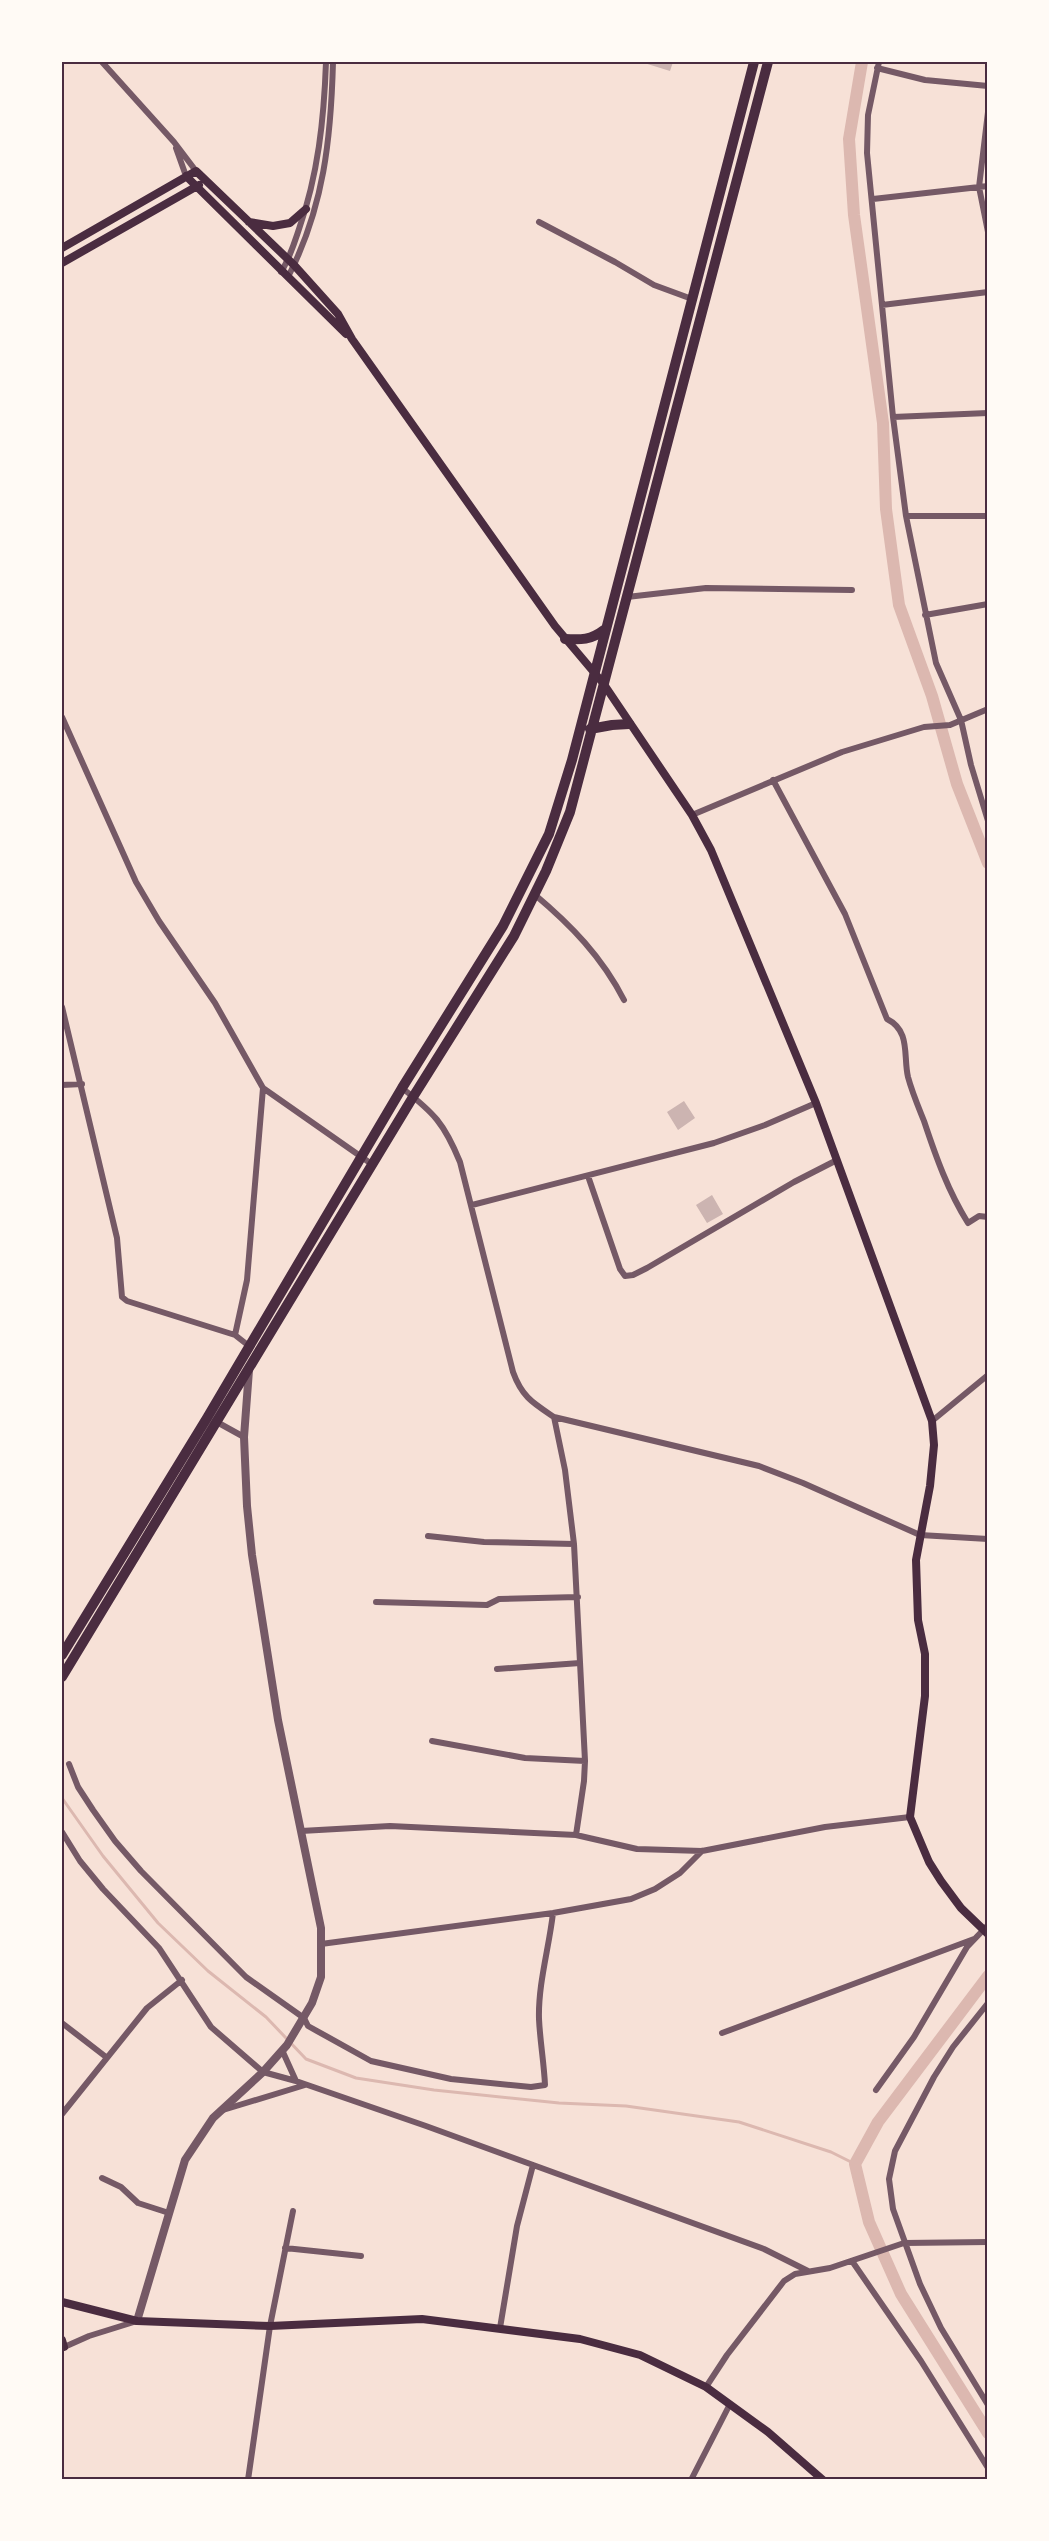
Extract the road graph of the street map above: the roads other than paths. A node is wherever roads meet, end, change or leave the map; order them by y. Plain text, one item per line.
1 (102, 62) edge
2 (326, 62) edge
3 (333, 62) edge
4 (754, 62) edge
5 (768, 62) edge
6 (878, 65) edge
7 (987, 86) edge
8 (987, 112) edge
9 (174, 142) junction
10 (196, 171) junction
11 (186, 176) junction
12 (206, 181) junction
13 (197, 186) junction
14 (987, 186) edge
15 (980, 187) junction
16 (873, 199) junction
17 (306, 209) junction
18 (249, 222) junction
19 (539, 222) dead end
20 (987, 232) edge
21 (62, 248) edge
22 (62, 263) edge
23 (291, 263) junction
24 (284, 274) junction
25 (987, 292) edge
26 (692, 299) junction
27 (882, 305) junction
28 (352, 339) junction
29 (987, 413) edge
30 (893, 417) junction
31 (906, 516) junction
32 (987, 516) edge
33 (852, 590) dead end
34 (627, 597) junction
35 (987, 604) edge
36 (925, 615) junction
37 (604, 630) junction
38 (565, 639) junction
39 (594, 670) junction
40 (603, 683) junction
41 (987, 709) edge
42 (62, 717) edge
43 (961, 720) junction
44 (629, 724) junction
45 (590, 729) junction
46 (773, 780) junction
47 (692, 815) junction
48 (987, 819) edge
49 (534, 894) junction
50 (624, 1000) dead end
51 (62, 1007) edge
52 (81, 1083) junction
53 (62, 1085) edge
54 (263, 1088) junction
55 (402, 1088) junction
56 (413, 1097) junction
57 (816, 1103) junction
58 (360, 1158) junction
59 (837, 1160) junction
60 (373, 1165) junction
61 (588, 1176) junction
62 (472, 1206) junction
63 (987, 1217) edge
64 (235, 1335) junction
65 (249, 1346) junction
66 (249, 1370) junction
67 (987, 1375) edge
68 (554, 1417) junction
69 (212, 1420) junction
70 (932, 1421) junction
71 (244, 1437) junction
72 (920, 1535) junction
73 (428, 1536) dead end
74 (987, 1539) edge
75 (574, 1545) junction
76 (578, 1597) junction
77 (376, 1602) dead end
78 (62, 1655) edge
79 (580, 1663) junction
80 (497, 1669) dead end
81 (62, 1677) edge
82 (432, 1741) dead end
83 (585, 1761) junction
84 (69, 1764) dead end
85 (910, 1817) junction
86 (301, 1831) junction
87 (62, 1832) edge
88 (576, 1835) junction
89 (702, 1851) junction
90 (553, 1913) junction
91 (986, 1929) edge
92 (974, 1940) junction
93 (321, 1944) junction
94 (182, 1980) junction
95 (987, 2003) edge
96 (302, 2021) junction
97 (62, 2023) edge
98 (722, 2033) dead end
99 (284, 2048) junction
100 (106, 2057) junction
101 (262, 2072) junction
102 (296, 2081) junction
103 (306, 2084) junction
104 (876, 2090) dead end
105 (220, 2111) junction
106 (62, 2114) edge
107 (533, 2165) junction
108 (102, 2178) dead end
109 (293, 2211) dead end
110 (169, 2213) junction
111 (904, 2242) junction
112 (987, 2242) edge
113 (285, 2248) junction
114 (361, 2256) dead end
115 (852, 2261) junction
116 (808, 2271) junction
117 (62, 2302) edge
118 (137, 2321) junction
119 (270, 2326) junction
120 (500, 2328) junction
121 (62, 2345) edge
122 (706, 2387) junction
123 (730, 2404) junction
124 (987, 2405) edge
125 (987, 2468) edge
126 (248, 2480) edge
127 (691, 2480) edge
128 (823, 2480) edge

1 - 9 street
2 - 17 street
3 - 23 street
4 - 26 highway
5 - 34 highway
6 - 7 street
6 - 16 street
8 - 15 street
9 - 10 street
9 - 11 street
10 - 11 main road
10 - 12 main road
11 - 13 main road
11 - 21 main road
12 - 13 main road
12 - 18 main road
13 - 22 main road
13 - 24 main road
14 - 15 street
15 - 16 street
15 - 20 street
16 - 27 street
17 - 18 main road
17 - 23 street
18 - 23 main road
19 - 26 street
23 - 24 street
23 - 28 main road
24 - 28 main road
25 - 27 street
26 - 37 highway
27 - 30 street
28 - 38 main road
29 - 30 street
30 - 31 street
31 - 32 street
31 - 36 street
33 - 34 street
34 - 40 highway
35 - 36 street
36 - 43 street
37 - 38 highway
37 - 39 highway
38 - 39 main road
39 - 40 main road
39 - 55 highway
40 - 44 main road
40 - 45 highway
41 - 43 street
42 - 54 street
43 - 46 street
43 - 48 street
44 - 45 highway
44 - 47 main road
45 - 49 highway
46 - 47 street
46 - 63 street
47 - 57 main road
49 - 50 street
49 - 56 highway
51 - 52 street
52 - 53 street
52 - 64 street
54 - 58 street
54 - 64 street
55 - 56 street
55 - 58 highway
56 - 60 highway
56 - 62 street
57 - 59 main road
57 - 61 street
58 - 60 street
58 - 65 highway
59 - 61 street
59 - 70 main road
60 - 66 highway
61 - 62 street
62 - 68 street
64 - 65 street
65 - 69 highway
66 - 69 highway
66 - 71 street
67 - 70 street
68 - 72 street
68 - 75 street
69 - 71 street
69 - 78 highway
69 - 81 highway
70 - 72 main road
71 - 86 street
72 - 74 street
72 - 85 main road
73 - 75 street
75 - 76 street
76 - 77 street
76 - 79 street
79 - 80 street
79 - 83 street
82 - 83 street
83 - 88 street
84 - 96 street
85 - 89 street
85 - 91 main road
86 - 88 street
86 - 93 street
87 - 94 street
88 - 89 street
89 - 90 street
90 - 93 street
90 - 96 street
91 - 92 street
92 - 98 street
92 - 104 street
93 - 96 street
94 - 100 street
94 - 101 street
95 - 111 street
96 - 99 street
97 - 100 street
99 - 101 street
99 - 102 street
100 - 106 street
101 - 102 street
101 - 105 street
102 - 103 street
103 - 105 street
103 - 107 street
105 - 110 street
107 - 116 street
107 - 120 street
108 - 110 street
109 - 113 street
110 - 118 street
111 - 112 street
111 - 115 street
111 - 124 street
113 - 114 street
113 - 119 street
115 - 116 street
115 - 125 street
116 - 122 street
117 - 118 main road
118 - 119 main road
118 - 121 street
119 - 120 main road
119 - 126 street
120 - 122 main road
122 - 123 main road
123 - 127 street
123 - 128 main road

